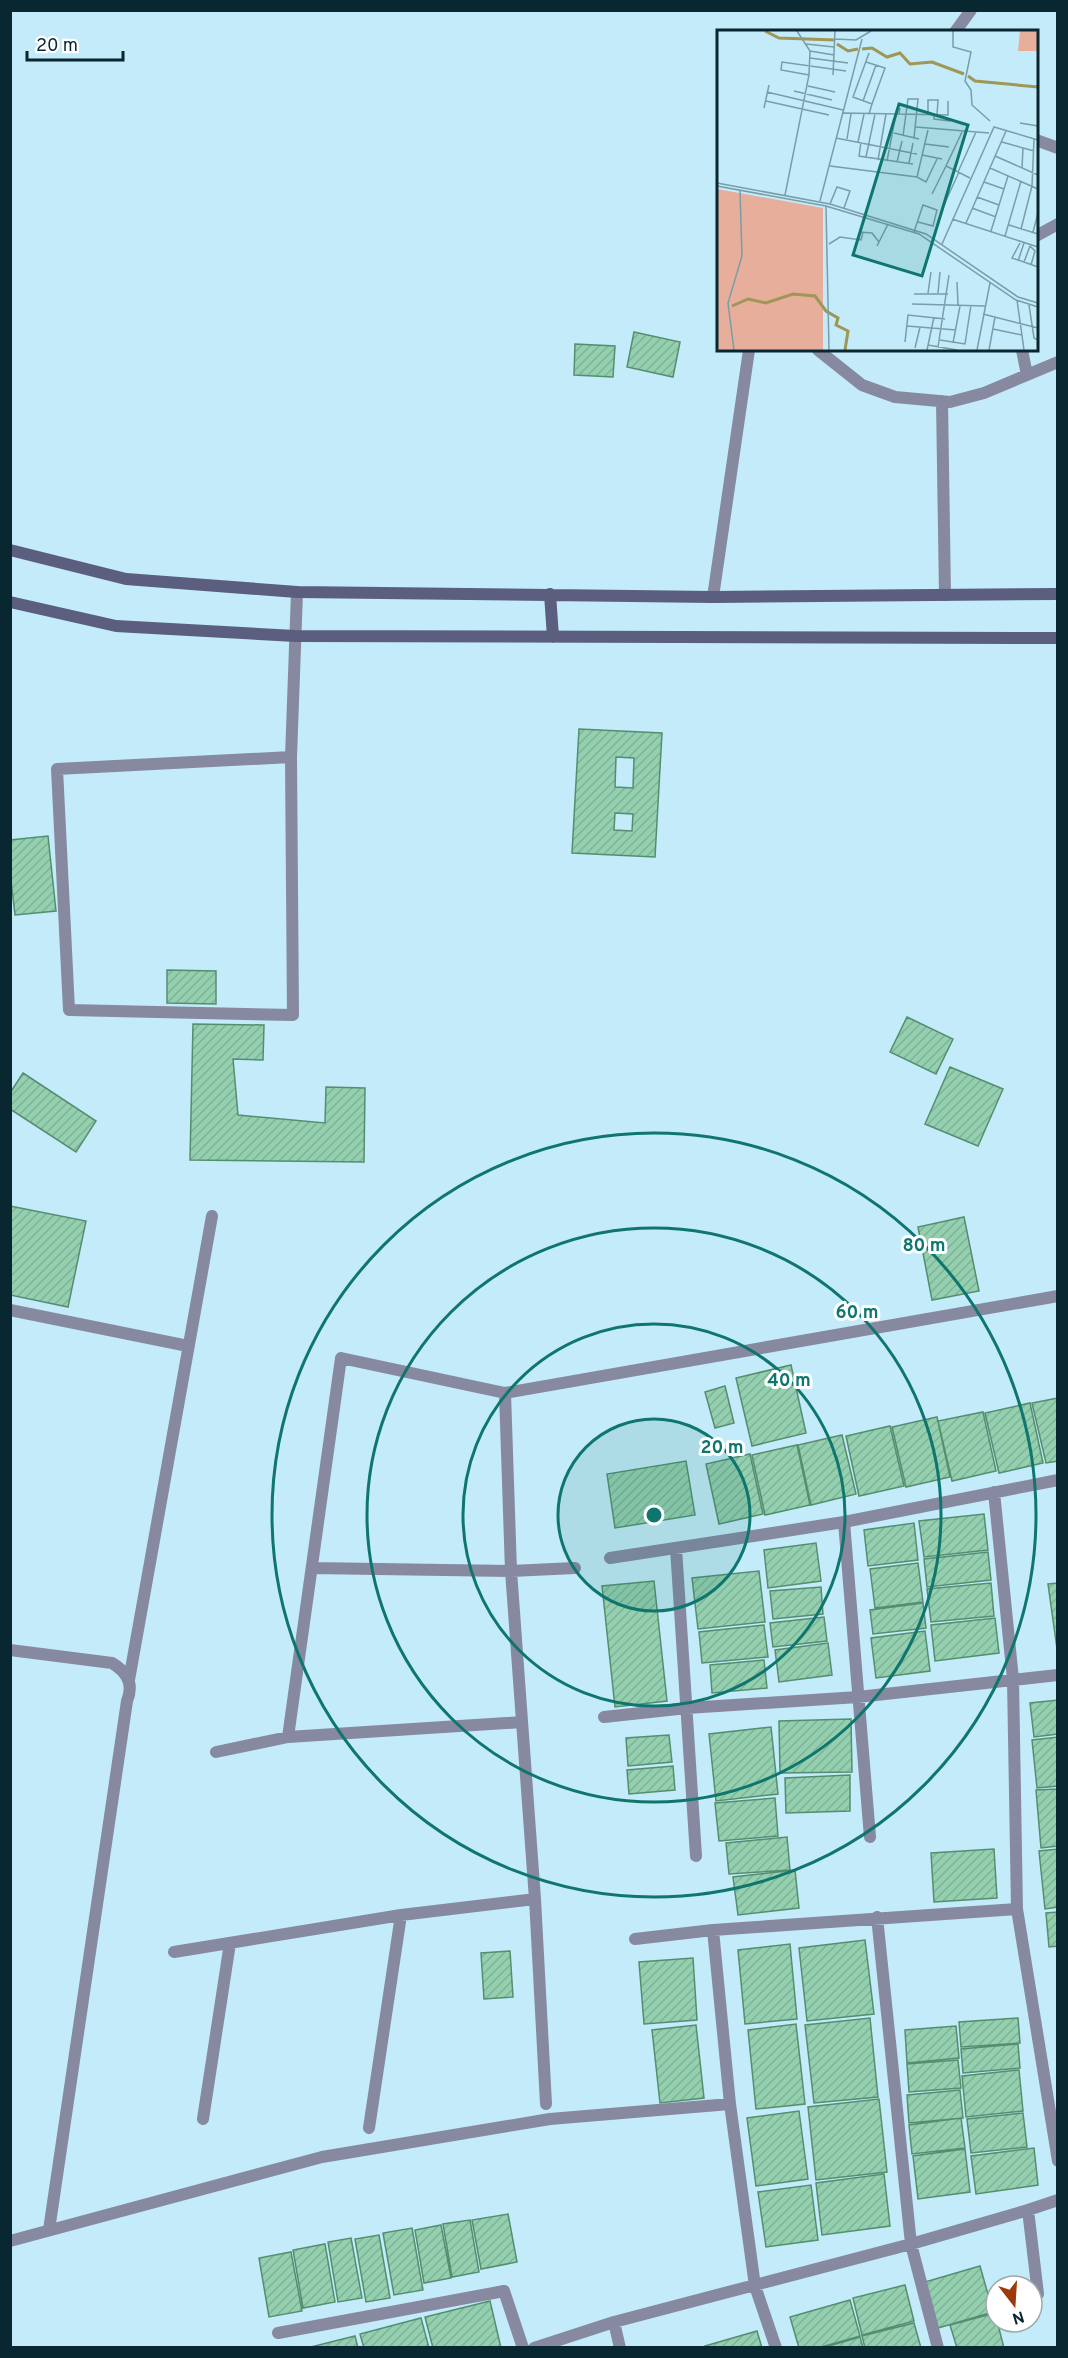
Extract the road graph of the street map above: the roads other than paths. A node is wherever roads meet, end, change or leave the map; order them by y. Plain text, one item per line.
1 (971, 10) edge
2 (956, 30) edge
3 (1038, 141) edge
4 (1058, 148) edge
5 (1058, 224) edge
6 (1038, 235) edge
7 (749, 351) edge
8 (819, 351) edge
9 (1022, 351) edge
10 (1058, 362) edge
11 (1027, 375) junction
12 (942, 401) junction
13 (10, 550) edge
14 (297, 592) junction
15 (550, 594) junction
16 (1058, 594) edge
17 (945, 595) junction
18 (713, 597) junction
19 (10, 602) edge
20 (295, 636) junction
21 (553, 637) junction
22 (1058, 638) edge
23 (291, 757) junction
24 (212, 1216) dead end
25 (1058, 1296) edge
26 (10, 1310) edge
27 (189, 1346) junction
28 (505, 1393) junction
29 (1058, 1480) edge
30 (994, 1492) junction
31 (844, 1522) junction
32 (676, 1548) junction
33 (610, 1558) dead end
34 (312, 1568) junction
35 (575, 1568) dead end
36 (511, 1571) junction
37 (10, 1650) edge
38 (1058, 1675) edge
39 (1013, 1678) junction
40 (129, 1680) junction
41 (858, 1697) junction
42 (687, 1708) junction
43 (604, 1717) dead end
44 (522, 1722) junction
45 (288, 1737) junction
46 (216, 1752) dead end
47 (870, 1837) dead end
48 (696, 1856) dead end
49 (535, 1899) junction
50 (1017, 1909) junction
51 (401, 1915) junction
52 (877, 1917) junction
53 (713, 1930) junction
54 (635, 1939) dead end
55 (230, 1943) junction
56 (174, 1952) dead end
57 (546, 2104) dead end
58 (730, 2104) junction
59 (203, 2119) dead end
60 (369, 2128) dead end
61 (1058, 2161) edge
62 (1058, 2200) edge
63 (1028, 2210) junction
64 (50, 2230) junction
65 (10, 2241) edge
66 (911, 2244) junction
67 (1036, 2274) edge
68 (755, 2286) junction
69 (614, 2322) junction
70 (278, 2333) dead end
71 (523, 2348) edge
72 (534, 2348) edge
73 (620, 2348) edge
74 (776, 2348) edge
75 (938, 2348) edge

1 - 2 street
3 - 4 street
5 - 6 street
7 - 18 street
8 - 12 street
9 - 11 street
10 - 11 street
11 - 12 street
12 - 17 street
13 - 14 street
14 - 15 street
14 - 20 street
15 - 18 street
15 - 21 street
16 - 17 street
17 - 18 street
19 - 20 street
20 - 21 street
20 - 23 street
21 - 22 street
23 - 23 street
24 - 27 street
25 - 28 street
26 - 27 street
27 - 40 street
28 - 34 street
28 - 36 street
29 - 30 street
30 - 31 street
30 - 39 street
31 - 32 street
31 - 41 street
32 - 33 street
32 - 42 street
34 - 36 street
34 - 45 street
35 - 36 street
36 - 44 street
37 - 40 street
38 - 39 street
39 - 41 street
39 - 50 street
40 - 64 street
41 - 42 street
41 - 47 street
42 - 43 street
42 - 48 street
44 - 45 street
44 - 49 street
45 - 46 street
49 - 51 street
49 - 57 street
50 - 52 street
50 - 61 street
51 - 55 street
51 - 60 street
52 - 53 street
52 - 66 street
53 - 54 street
53 - 58 street
55 - 56 street
55 - 59 street
58 - 64 street
58 - 68 street
62 - 63 street
63 - 66 street
63 - 67 street
64 - 65 street
66 - 68 street
66 - 75 street
68 - 69 street
68 - 74 street
69 - 72 street
69 - 73 street
70 - 71 street

